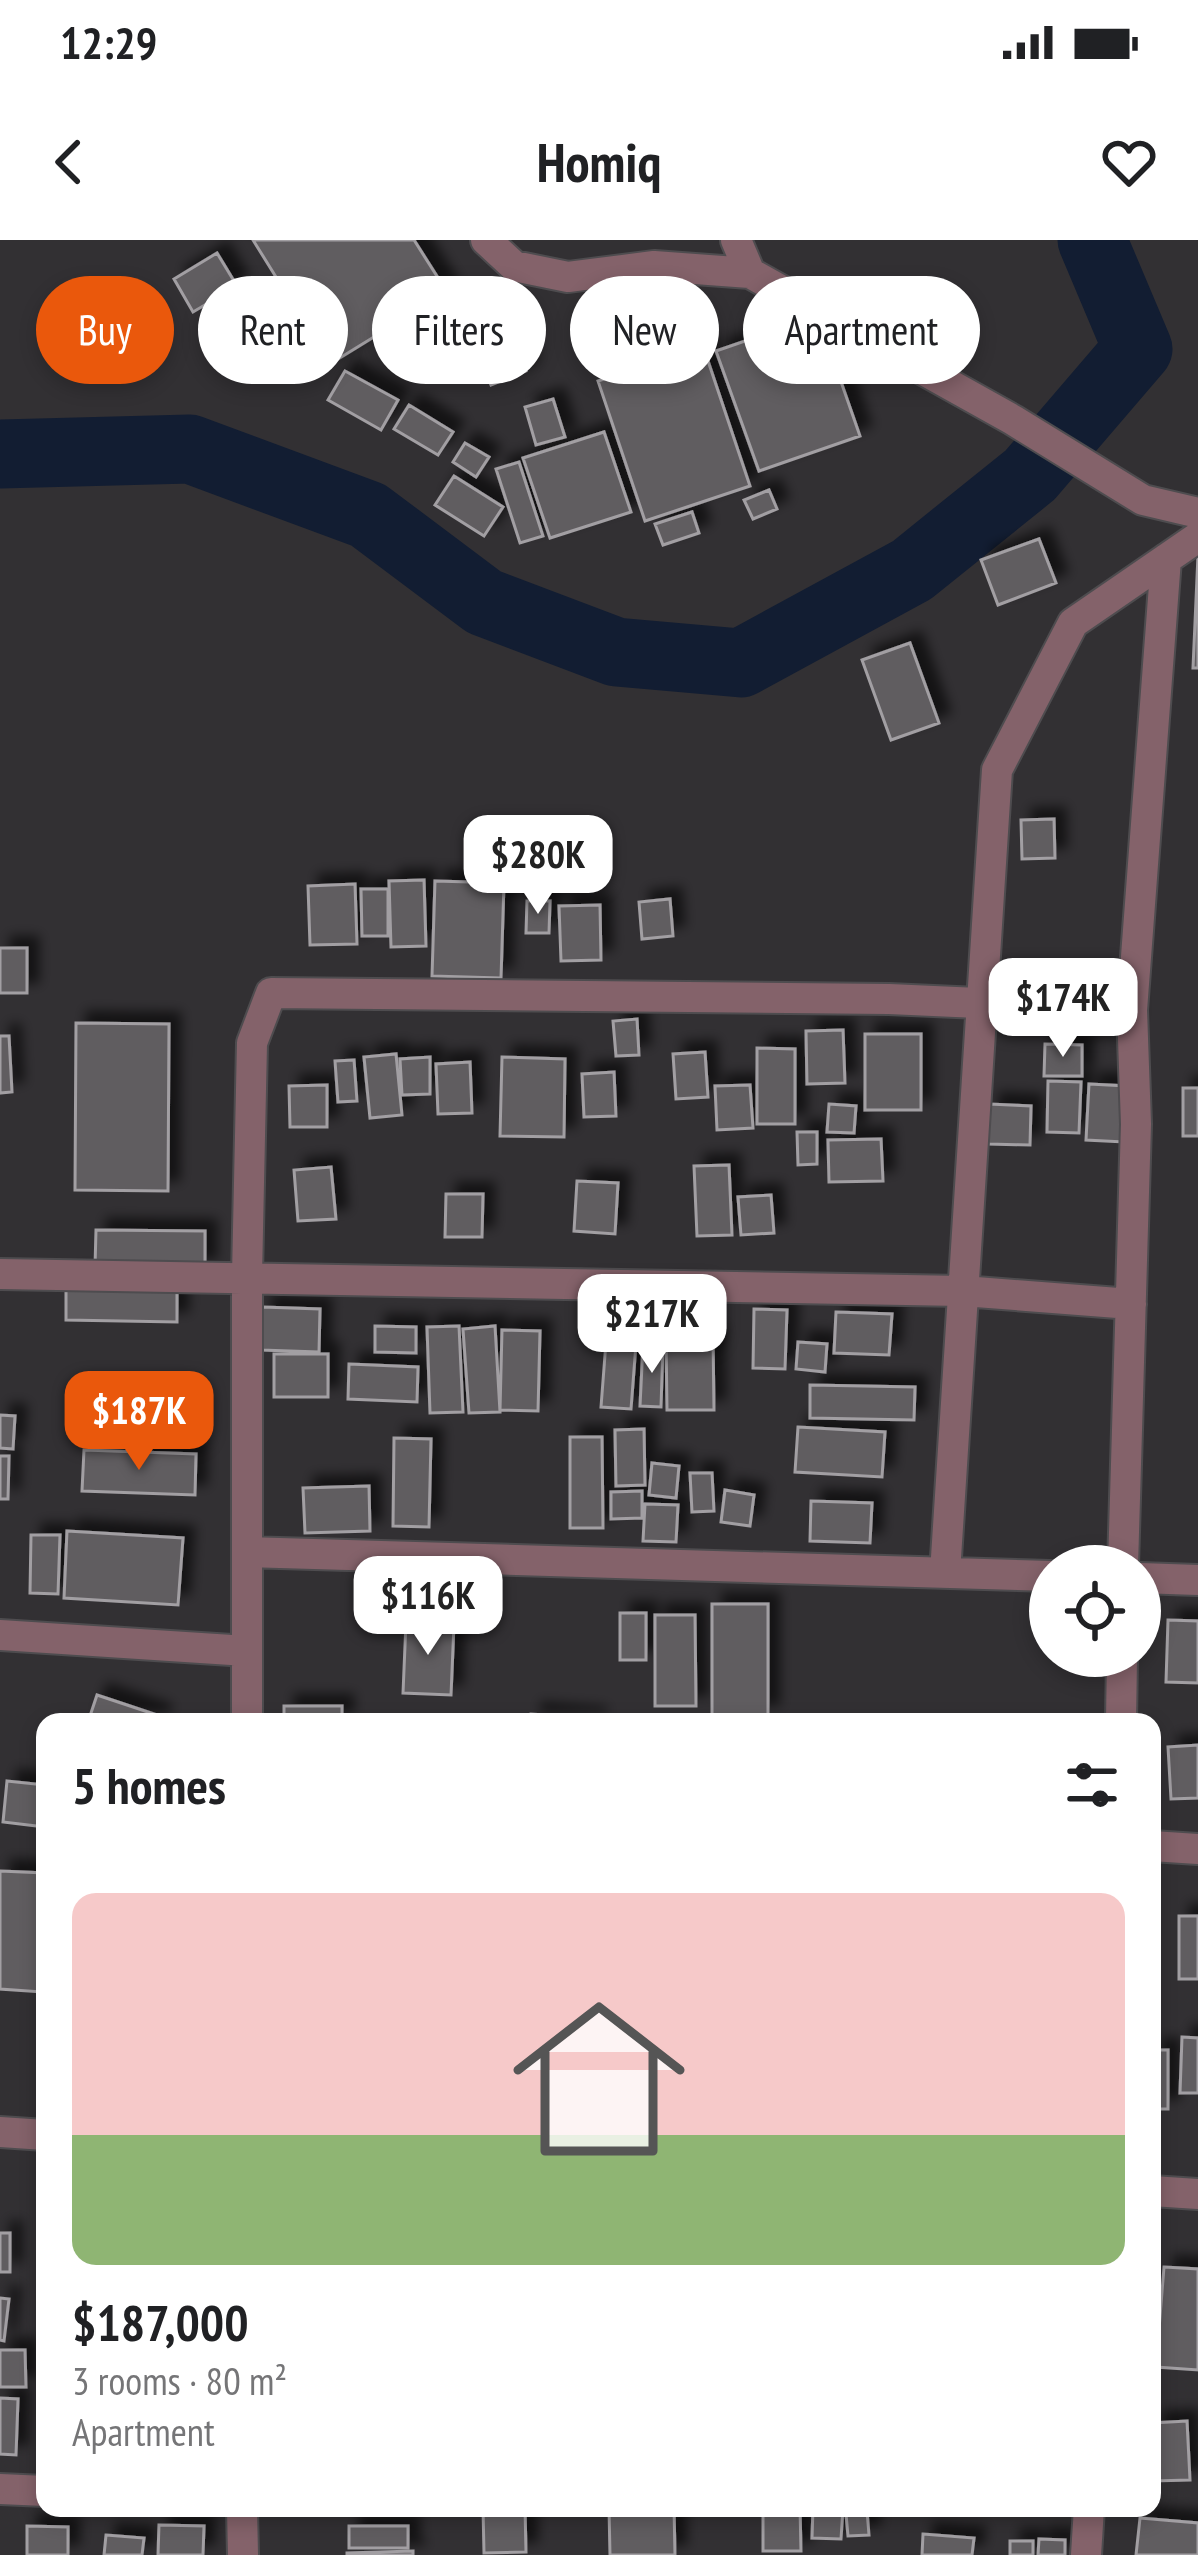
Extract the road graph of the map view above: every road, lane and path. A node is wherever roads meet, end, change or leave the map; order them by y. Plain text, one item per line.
1 (486, 240) edge
2 (736, 240) edge
3 (750, 273) junction
4 (1198, 513) edge
5 (1198, 537) edge
6 (1166, 559) junction
7 (982, 1004) junction
8 (1132, 1010) junction
9 (0, 1274) edge
10 (247, 1276) junction
11 (963, 1291) junction
12 (1131, 1304) junction
13 (1124, 1545) edge
14 (248, 1552) junction
15 (945, 1573) junction
16 (1029, 1575) edge
17 (1161, 1579) edge
18 (1198, 1580) edge
19 (0, 1635) edge
20 (248, 1652) junction
21 (1122, 1677) edge
22 (247, 1713) edge
23 (1121, 1713) edge
24 (1161, 1847) edge
25 (1198, 1849) edge
26 (0, 2132) edge
27 (36, 2134) edge
28 (1161, 2192) edge
29 (1198, 2194) edge
30 (0, 2489) edge
31 (36, 2491) edge
32 (242, 2517) edge
33 (1088, 2517) edge
34 (243, 2555) edge
35 (1086, 2555) edge

1 - 3 street
2 - 3 street
3 - 4 street
5 - 6 street
6 - 7 street
6 - 8 street
7 - 8 street
7 - 10 street
7 - 11 street
8 - 12 street
9 - 10 street
10 - 11 street
10 - 14 street
11 - 12 street
11 - 15 street
12 - 13 street
14 - 15 street
14 - 20 street
15 - 16 street
17 - 18 street
19 - 20 street
20 - 22 street
21 - 23 street
24 - 25 street
26 - 27 street
28 - 29 street
30 - 31 street
32 - 34 street
33 - 35 street

